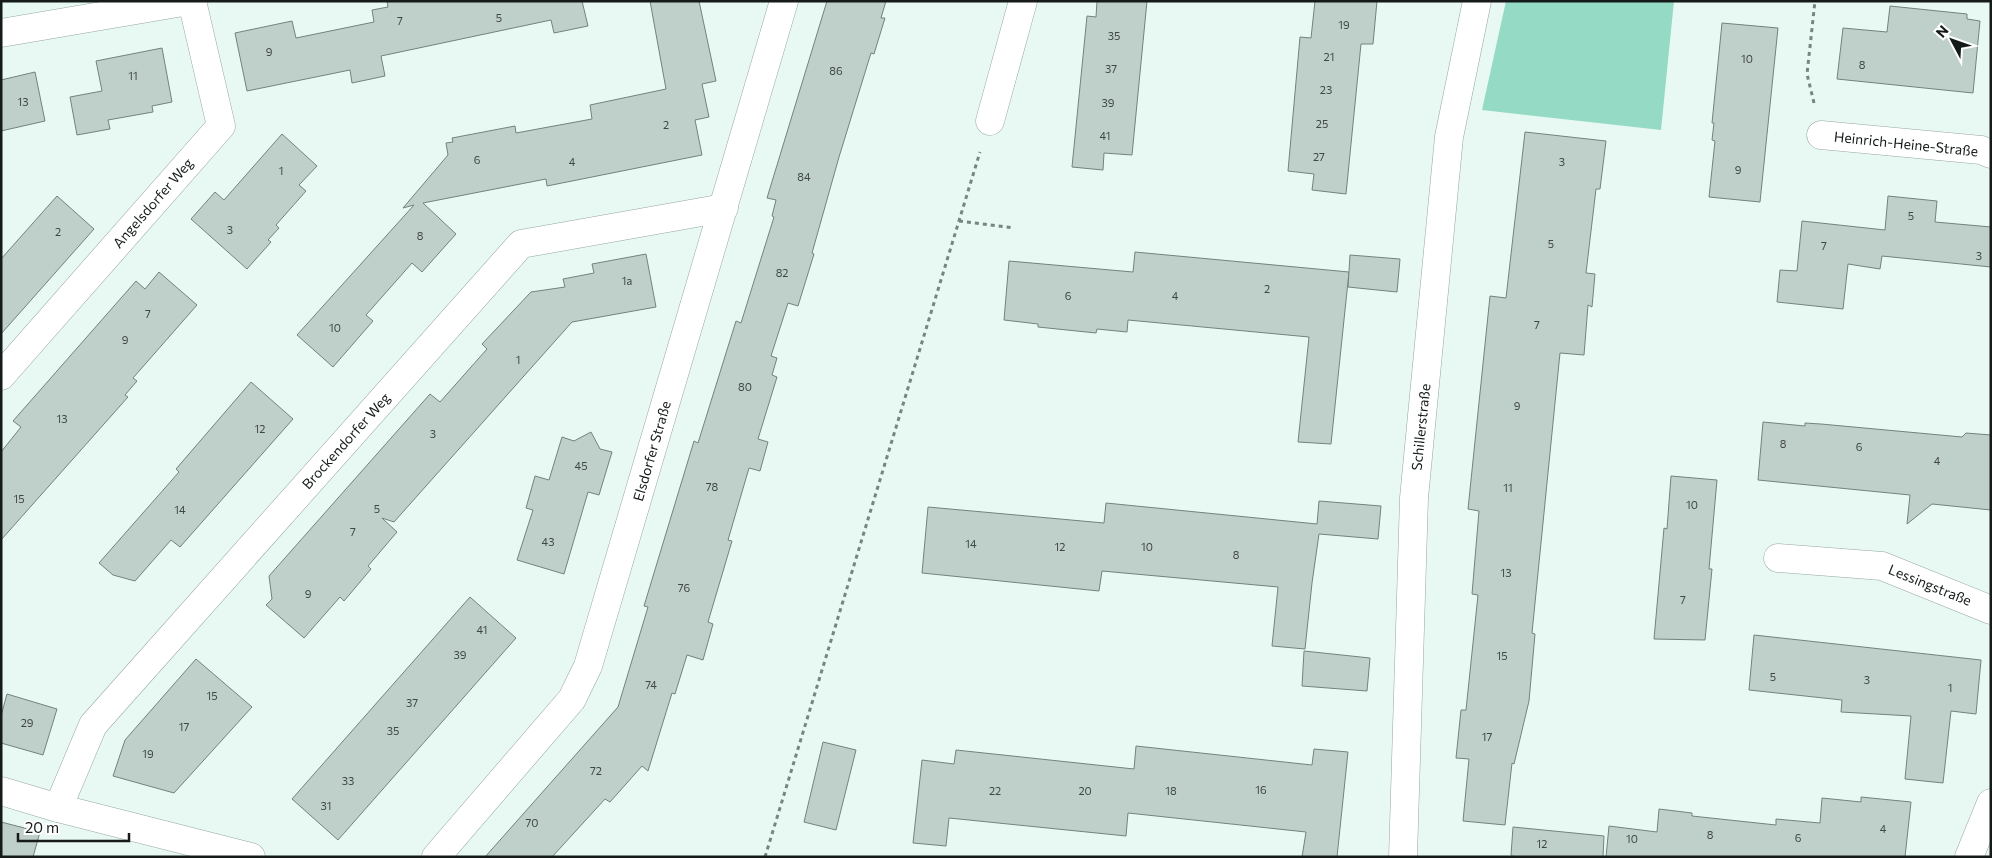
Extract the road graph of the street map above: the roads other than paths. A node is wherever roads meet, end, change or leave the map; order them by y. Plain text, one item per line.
1 (190, 1) edge
2 (784, 1) edge
3 (1023, 1) edge
4 (1477, 1) edge
5 (1, 33) edge
6 (990, 120) road end
7 (1821, 135) road end
8 (1991, 154) edge
9 (724, 208) junction
10 (1, 376) edge
11 (1778, 558) dead end
12 (1991, 610) edge
13 (1, 791) edge
14 (1991, 802) edge
15 (58, 808) junction
16 (251, 857) edge
17 (436, 857) edge
18 (1403, 857) edge
19 (1970, 857) edge

1 - 5 street
1 - 10 street, Angelsdorfer Weg
2 - 9 street, Elsdorfer Straße
3 - 6 street
4 - 18 street, Schillerstraße
7 - 8 street, Heinrich-Heine-Straße
9 - 15 street, Brockendorfer Weg
9 - 17 street, Elsdorfer Straße
11 - 12 street, Lessingstraße
13 - 15 street
14 - 19 street
15 - 16 street

